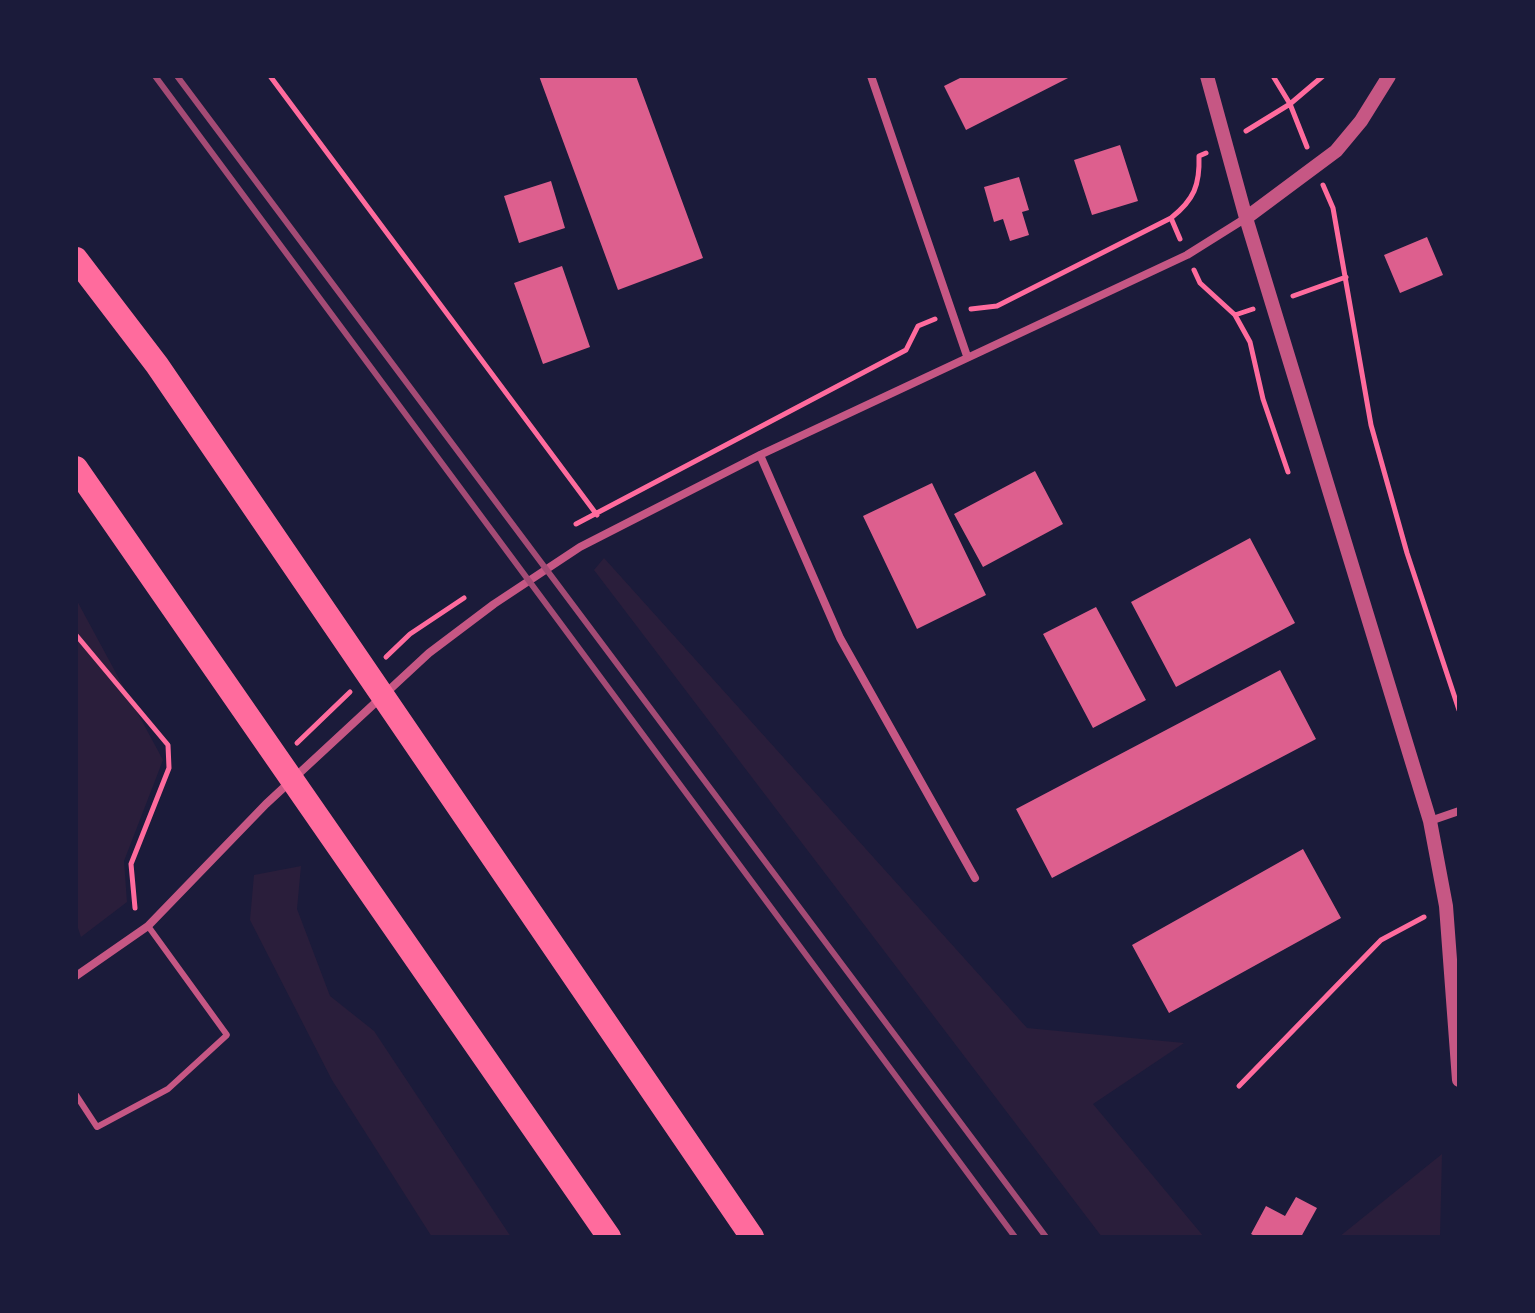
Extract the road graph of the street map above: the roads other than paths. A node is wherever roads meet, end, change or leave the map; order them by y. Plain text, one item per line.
1 (871, 76) edge
2 (1207, 76) edge
3 (1389, 76) edge
4 (1246, 218) junction
5 (76, 259) edge
6 (967, 356) junction
7 (760, 455) junction
8 (76, 468) edge
9 (1459, 811) edge
10 (1430, 821) junction
11 (975, 878) dead end
12 (148, 926) junction
13 (76, 976) edge
14 (1459, 1080) edge
15 (76, 1095) edge
16 (609, 1237) edge
17 (752, 1237) edge

1 - 6 street
2 - 4 street
3 - 4 street
4 - 6 street
4 - 10 street
5 - 17 highway
6 - 7 street
7 - 11 street
7 - 12 street
8 - 16 highway
9 - 10 street
10 - 14 street
12 - 13 street
12 - 15 lane

